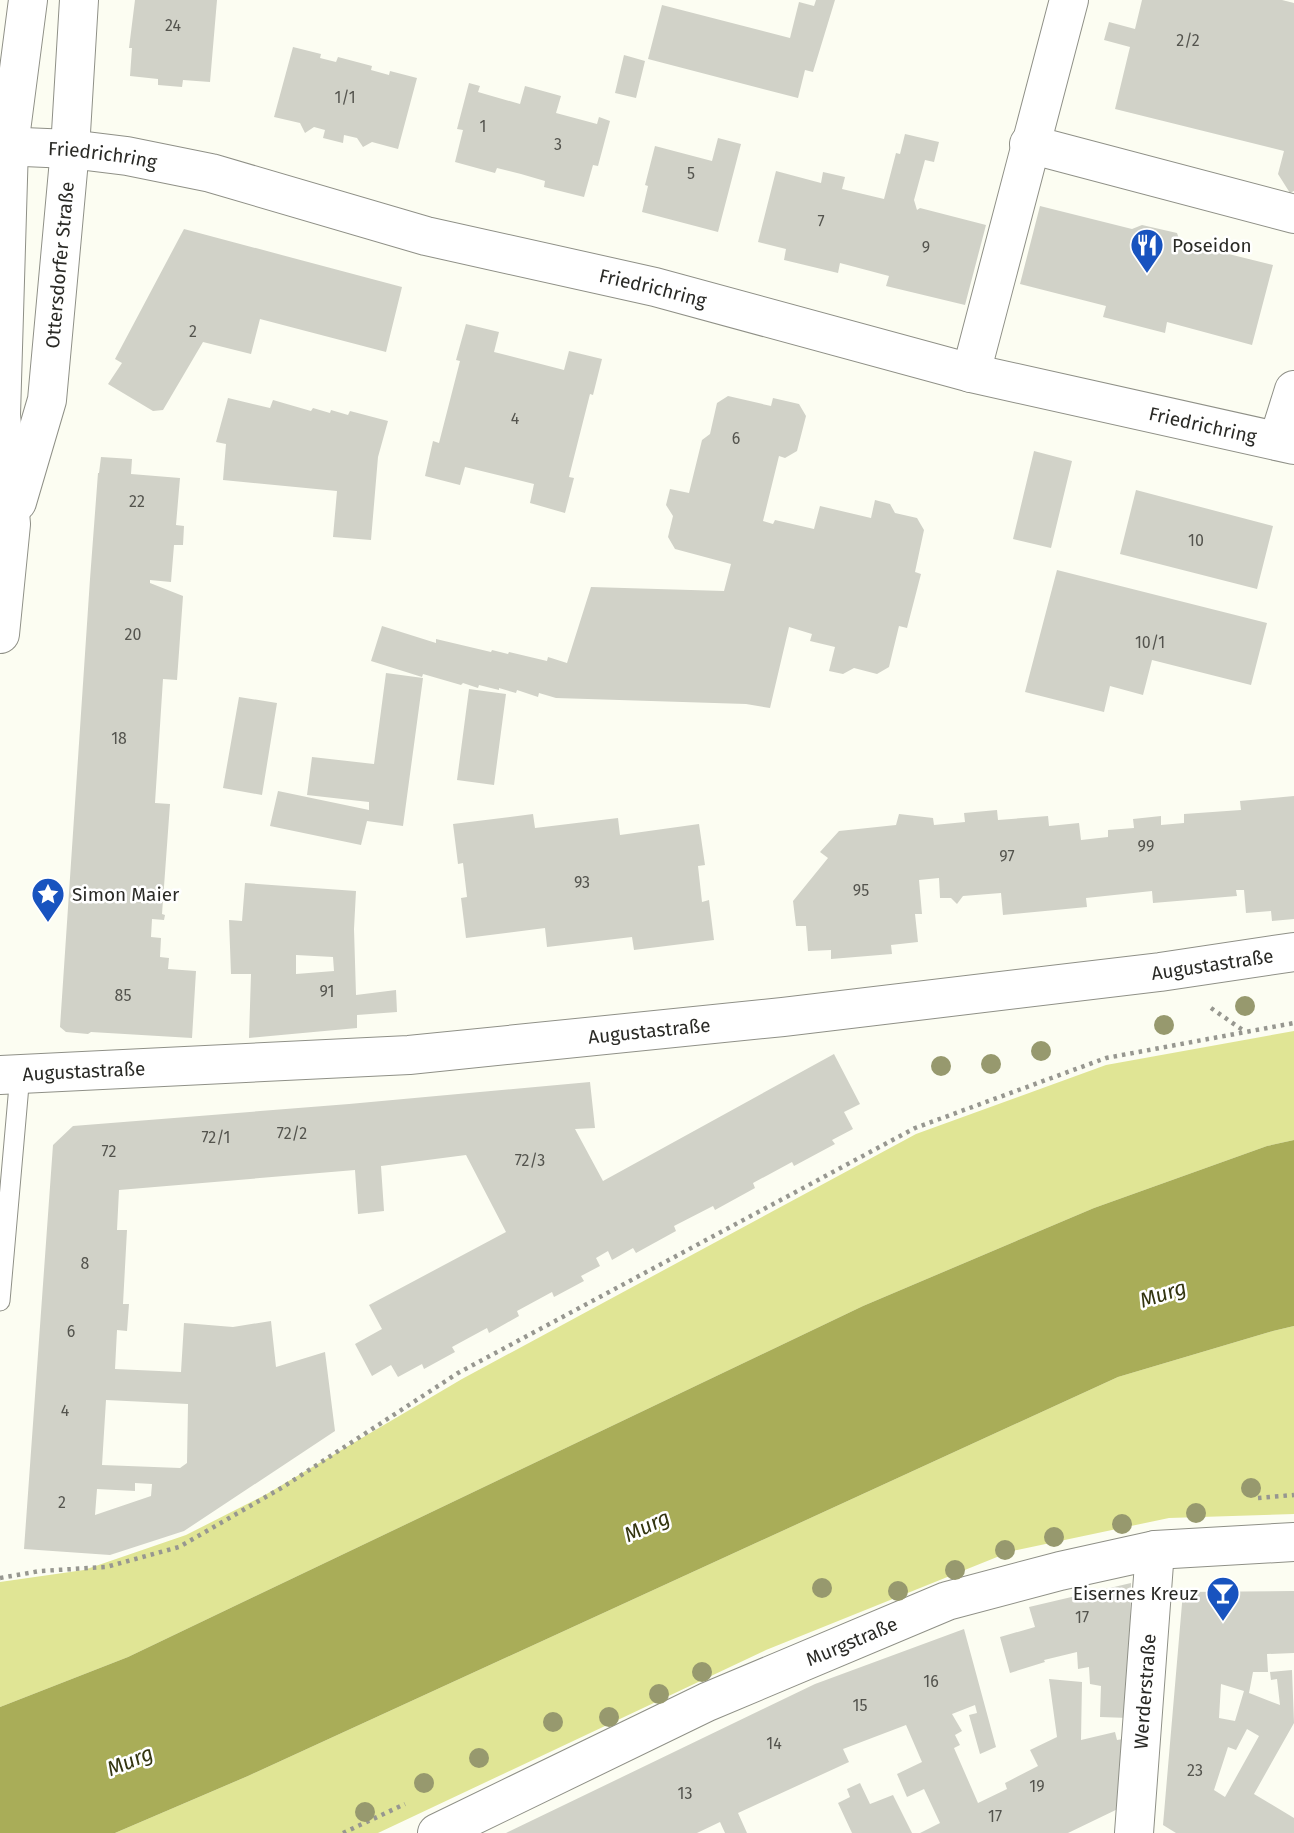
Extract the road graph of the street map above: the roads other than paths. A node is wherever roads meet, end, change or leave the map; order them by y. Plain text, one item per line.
1 (28, 0) edge
2 (79, 0) edge
3 (1069, 0) edge
4 (1029, 144) junction
5 (4, 146) edge
6 (70, 149) junction
7 (1294, 214) edge
8 (971, 373) junction
9 (1294, 390) edge
10 (1286, 443) edge
11 (10, 524) junction
12 (0, 634) edge
13 (1294, 952) edge
14 (10, 1074) edge
15 (0, 1301) edge
16 (1294, 1542) edge
17 (1155, 1550) junction
18 (437, 1833) edge
19 (1134, 1833) edge

1 - 5 street, Ottersdorfer Straße
2 - 6 street, Ottersdorfer Straße
3 - 4 street
4 - 7 street
4 - 8 street
5 - 6 street, Friedrichring
5 - 11 street, Ottersdorfer Straße
6 - 8 street, Friedrichring
6 - 11 street, Ottersdorfer Straße
8 - 10 street, Friedrichring
9 - 10 street
11 - 12 street, Ottersdorfer Straße
13 - 14 street, Augustastraße
14 - 15 lane
16 - 17 street, Murgstraße
17 - 18 street, Murgstraße
17 - 19 street, Werderstraße

